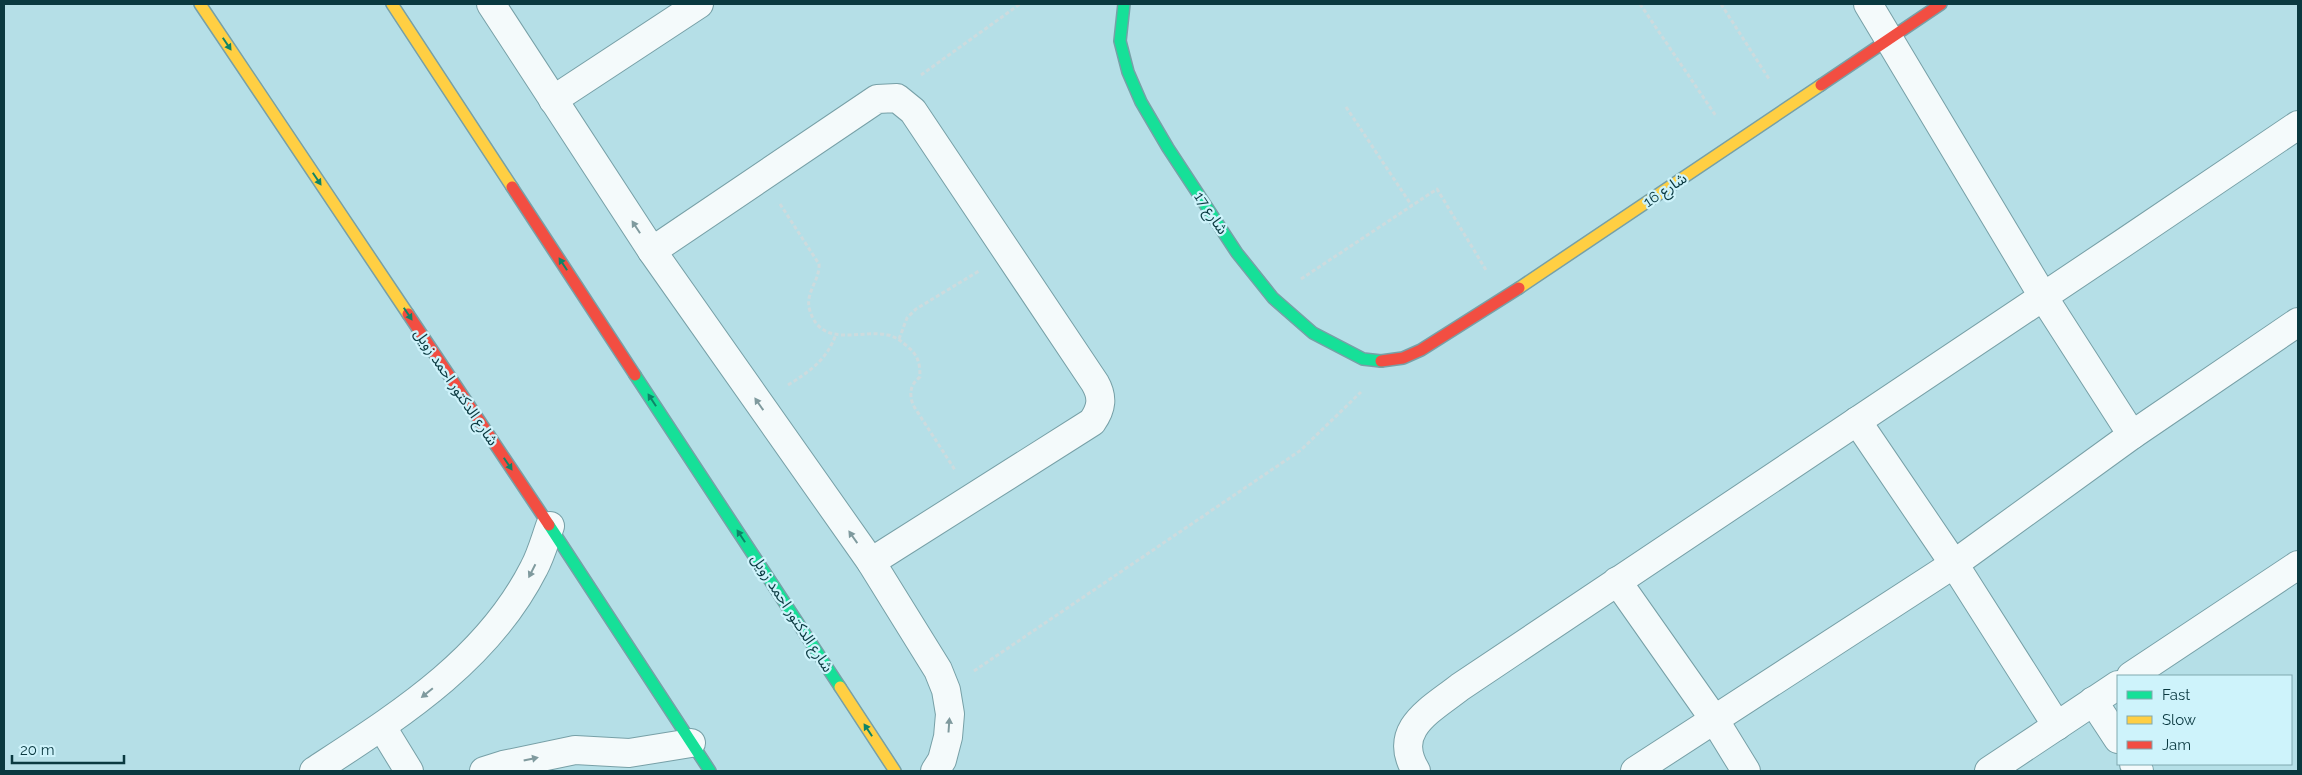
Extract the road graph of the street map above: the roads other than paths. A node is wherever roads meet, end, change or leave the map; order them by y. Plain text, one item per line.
1 (200, 4) edge
2 (392, 4) edge
3 (491, 4) edge
4 (699, 4) edge
5 (1124, 4) edge
6 (1868, 4) edge
7 (1942, 4) edge
8 (1889, 39) junction
9 (553, 100) junction
10 (2298, 125) edge
11 (652, 251) junction
12 (2044, 298) junction
13 (2298, 322) edge
14 (1382, 360) joint
15 (1857, 421) junction
16 (2132, 435) junction
17 (550, 526) junction
18 (871, 562) junction
19 (1954, 564) junction
20 (2298, 565) edge
21 (1617, 581) junction
22 (2133, 675) edge
23 (2117, 686) edge
24 (2094, 701) junction
25 (1714, 718) junction
26 (2058, 726) junction
27 (382, 727) junction
28 (2117, 737) edge
29 (691, 743) junction
30 (314, 771) edge
31 (409, 771) edge
32 (484, 771) edge
33 (710, 771) edge
34 (895, 771) edge
35 (936, 771) edge
36 (1416, 771) edge
37 (1636, 771) edge
38 (1746, 771) edge
39 (1989, 771) edge

1 -> 17 street, شارع الدكتور احمد زويل
34 -> 2 street, شارع الدكتور احمد زويل
3 - 9 street
4 - 9 street
5 - 14 street, شارع 17
6 - 8 street
7 - 8 street, شارع 16
8 - 12 street
8 - 14 street, شارع 16
11 -> 9 street
10 - 12 street
18 -> 11 street
11 - 18 street
12 - 15 street
12 - 16 street
13 - 16 street
15 - 19 street
15 - 21 street
16 - 19 street
17 -> 27 street
17 - 29 street, شارع الدكتور احمد زويل
35 -> 18 street
19 - 25 street
19 - 26 street
20 - 22 street
21 - 25 street
21 - 36 street
23 - 24 street
24 - 26 street
24 - 28 street
25 - 37 street
25 - 38 street
26 - 39 street
27 - 30 street
27 - 31 street
32 -> 29 street
29 - 33 street, شارع الدكتور احمد زويل

